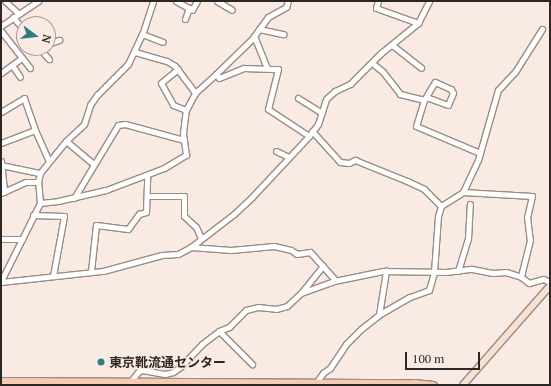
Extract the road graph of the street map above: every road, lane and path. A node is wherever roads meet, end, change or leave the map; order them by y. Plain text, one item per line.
1 (5, 1) edge
2 (38, 1) edge
3 (153, 1) edge
4 (176, 1) edge
5 (197, 1) edge
6 (217, 1) edge
7 (288, 1) edge
8 (378, 1) edge
9 (429, 1) edge
10 (189, 8) junction
11 (232, 10) dead end
12 (18, 13) junction
13 (13, 17) junction
14 (184, 19) dead end
15 (16, 21) edge
16 (2, 23) edge
17 (418, 23) junction
18 (259, 29) junction
19 (542, 29) dead end
20 (1, 31) edge
21 (142, 34) junction
22 (283, 34) dead end
23 (254, 36) junction
24 (59, 40) dead end
25 (56, 41) edge
26 (163, 42) dead end
27 (392, 45) junction
28 (134, 52) junction
29 (47, 56) edge
30 (22, 58) junction
31 (49, 59) dead end
32 (372, 63) junction
33 (12, 65) junction
34 (30, 68) dead end
35 (267, 68) junction
36 (421, 68) dead end
37 (178, 69) junction
38 (2, 70) edge
39 (216, 74) junction
40 (20, 77) dead end
41 (195, 93) junction
42 (298, 98) dead end
43 (425, 99) junction
44 (186, 110) junction
45 (1, 112) edge
46 (322, 113) junction
47 (35, 130) junction
48 (311, 134) junction
49 (184, 140) junction
50 (66, 141) junction
51 (1, 143) edge
52 (276, 150) dead end
53 (480, 154) junction
54 (289, 157) junction
55 (49, 161) junction
56 (1, 164) edge
57 (93, 164) junction
58 (40, 172) junction
59 (147, 176) junction
60 (38, 182) junction
61 (463, 192) junction
62 (3, 193) edge
63 (146, 196) junction
64 (74, 198) junction
65 (40, 203) junction
66 (470, 204) dead end
67 (441, 206) junction
68 (34, 215) junction
69 (201, 238) junction
70 (1, 239) edge
71 (22, 239) junction
72 (191, 247) junction
73 (323, 266) junction
74 (91, 271) junction
75 (386, 271) junction
76 (458, 271) junction
77 (434, 272) junction
78 (53, 276) junction
79 (521, 277) junction
80 (335, 280) junction
81 (1, 282) edge
82 (550, 282) edge
83 (550, 286) edge
84 (301, 293) junction
85 (379, 315) junction
86 (219, 331) junction
87 (252, 364) dead end
88 (1, 381) edge
89 (129, 384) edge
90 (314, 384) edge
91 (433, 385) edge
92 (464, 385) edge

1 - 12 street
2 - 12 street
3 - 21 street
4 - 10 street
5 - 10 street
6 - 11 street
7 - 18 street
8 - 17 street
9 - 17 street
10 - 14 street
12 - 13 street
13 - 15 street
13 - 16 street
17 - 27 street
18 - 22 street
18 - 23 street
19 - 53 street
20 - 30 street
21 - 26 street
21 - 28 street
23 - 35 street
23 - 39 street
24 - 25 street
27 - 32 street
27 - 36 street
28 - 37 street
28 - 50 street
29 - 31 street
30 - 33 street
30 - 34 street
32 - 43 street
32 - 46 street
33 - 38 street
33 - 40 street
35 - 39 street
35 - 48 street
37 - 41 street
37 - 44 street
39 - 41 street
41 - 44 street
42 - 46 street
43 - 43 street
43 - 53 street
44 - 49 street
45 - 47 street
46 - 48 street
47 - 51 street
47 - 55 street
48 - 54 street
48 - 67 street
49 - 57 street
49 - 59 street
50 - 55 street
50 - 57 street
52 - 54 street
53 - 61 street
54 - 69 street
55 - 58 street
56 - 58 street
56 - 62 street
57 - 64 street
58 - 60 street
59 - 63 street
59 - 64 street
60 - 62 street
60 - 65 street
61 - 67 street
61 - 79 street
63 - 69 street
63 - 74 street
64 - 65 street
65 - 68 street
66 - 76 street
67 - 77 street
68 - 71 street
68 - 78 street
69 - 72 street
70 - 71 street
71 - 81 street
72 - 73 street
72 - 74 street
73 - 80 street
73 - 84 street
74 - 78 street
75 - 77 street
75 - 80 street
75 - 85 street
76 - 77 street
76 - 79 street
77 - 85 street
78 - 81 street
79 - 82 street
80 - 84 street
83 - 92 main road
84 - 86 street
85 - 90 street
86 - 87 street
86 - 89 street
88 - 89 highway
89 - 90 highway
90 - 91 highway

